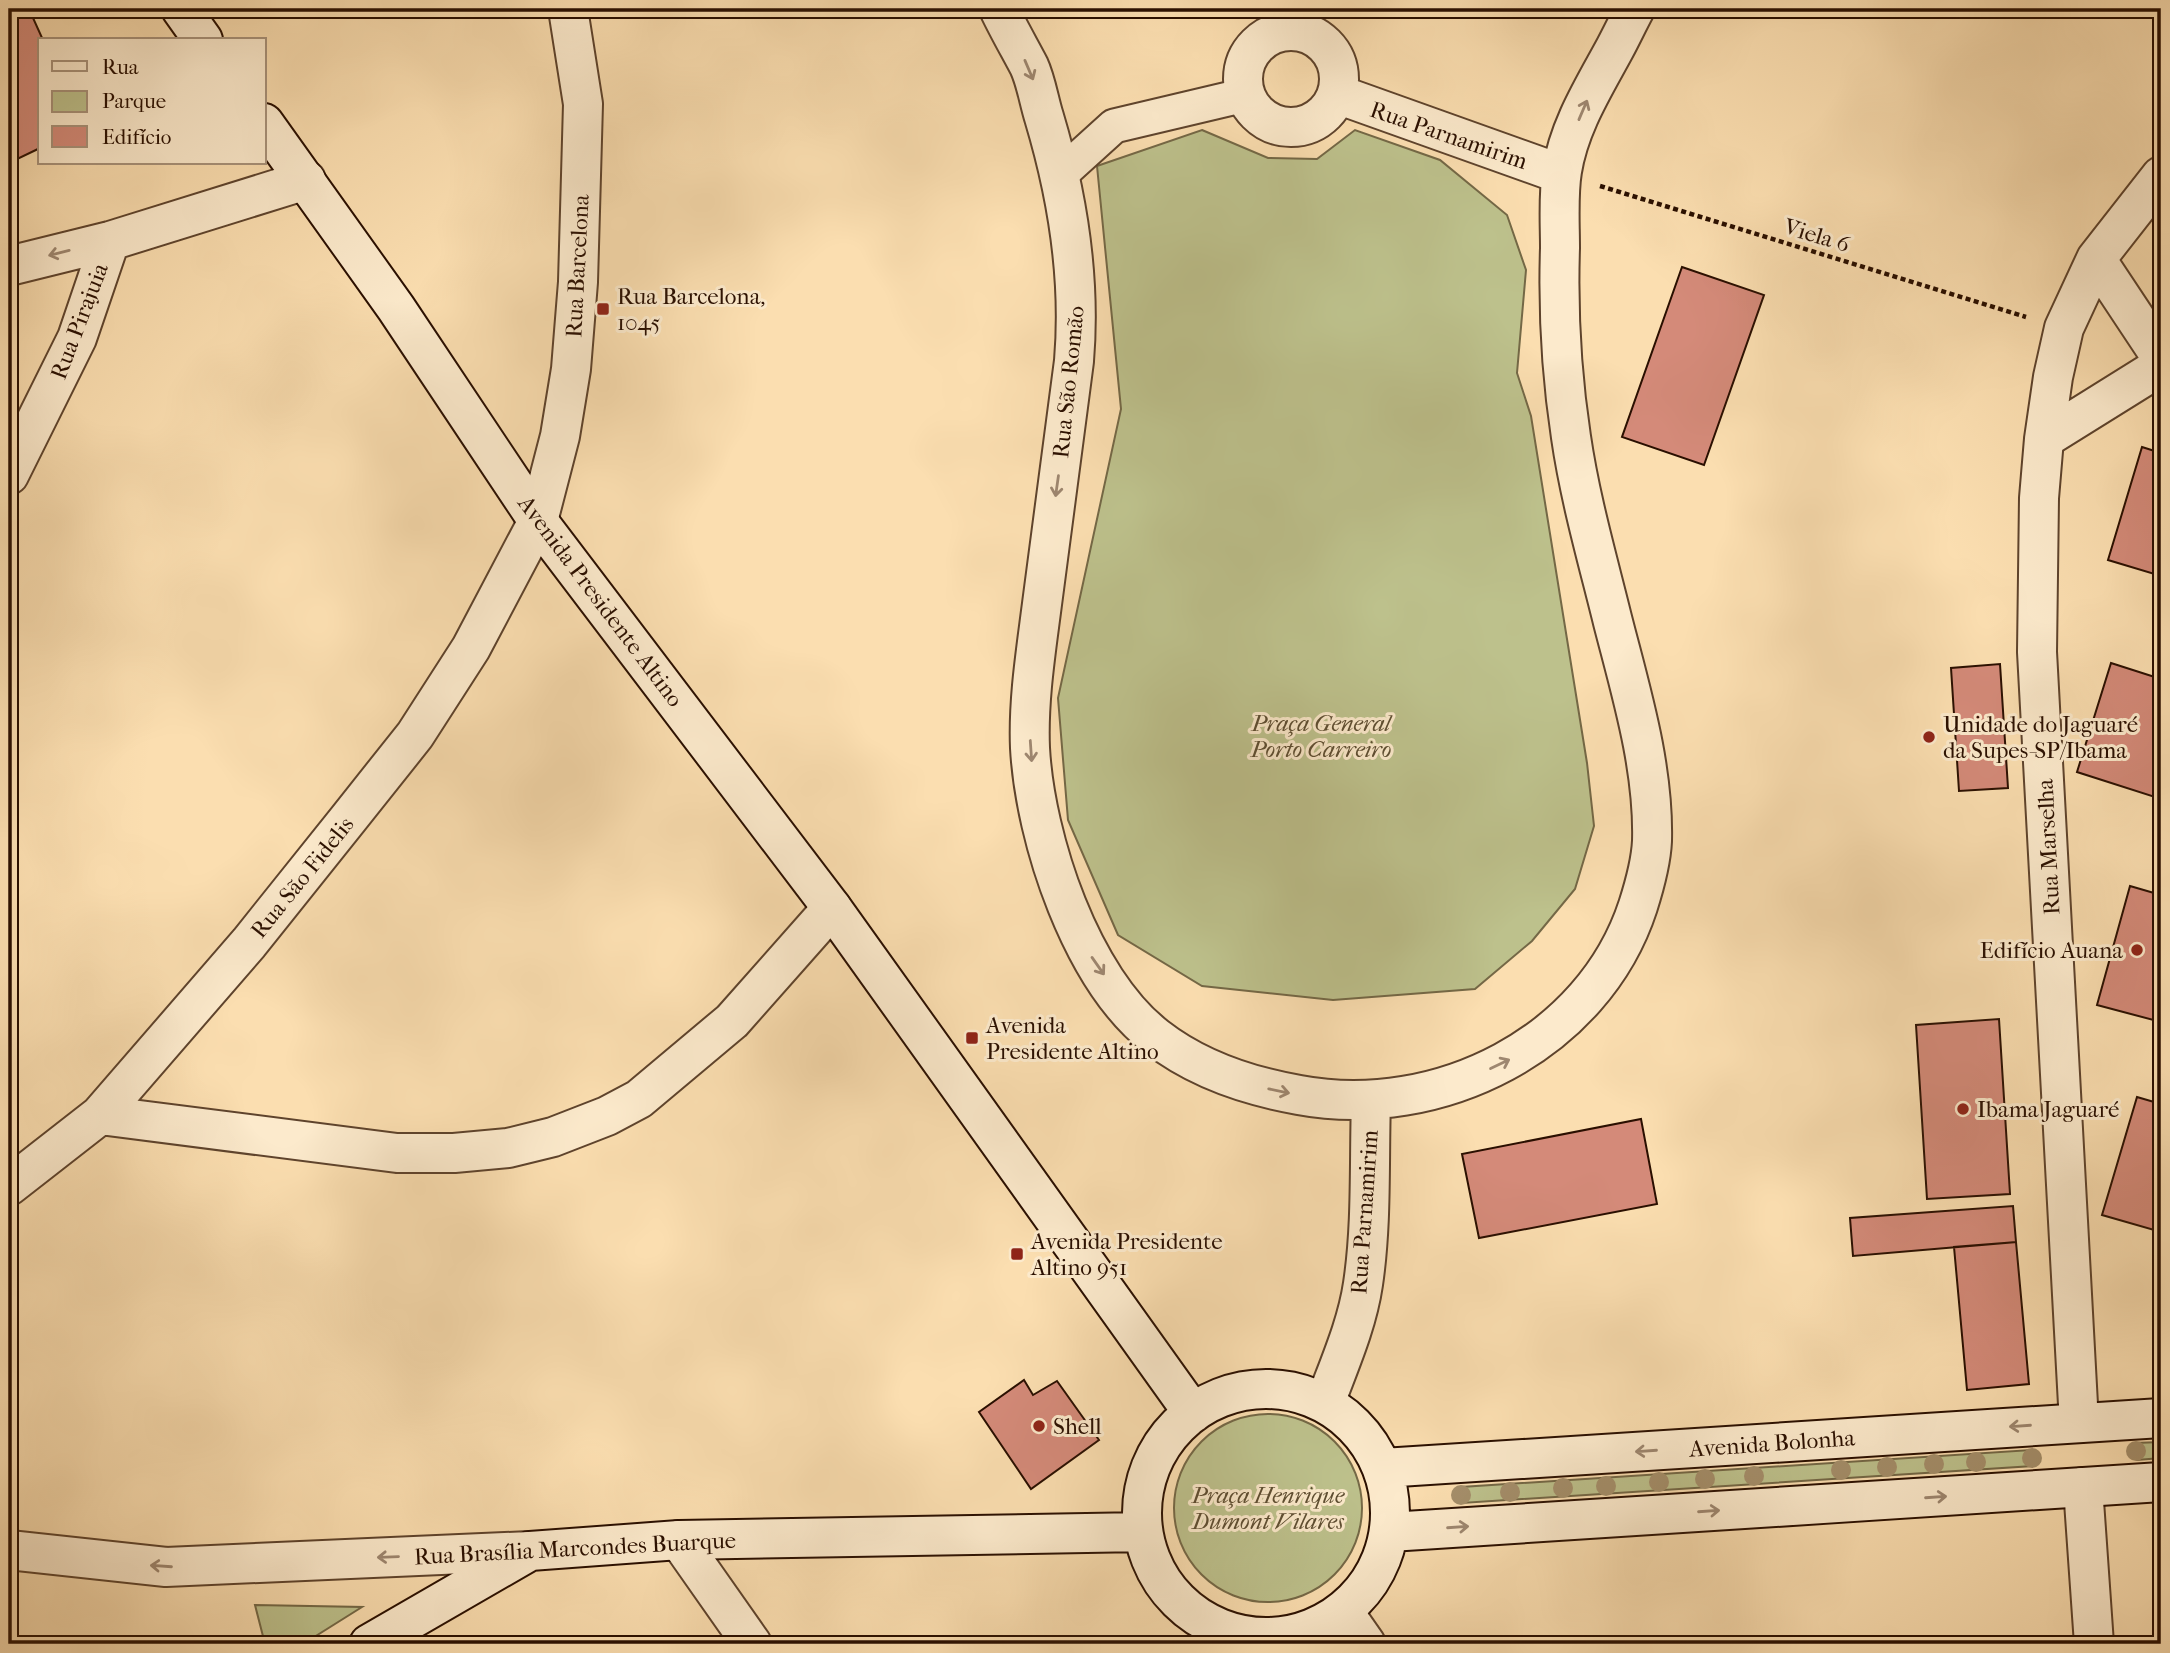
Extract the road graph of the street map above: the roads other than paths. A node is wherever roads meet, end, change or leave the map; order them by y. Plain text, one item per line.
1 (181, 9) edge
2 (568, 9) edge
3 (999, 9) edge
4 (1635, 9) edge
5 (1274, 20) edge
6 (202, 38) edge
7 (1337, 94) junction
8 (1245, 95) junction
9 (266, 126) edge
10 (1061, 174) junction
11 (1561, 174) junction
12 (2161, 176) edge
13 (306, 180) junction
14 (110, 241) junction
15 (2096, 259) junction
16 (9, 266) edge
17 (2161, 357) edge
18 (2161, 366) edge
19 (2044, 439) junction
20 (9, 475) edge
21 (538, 521) junction
22 (832, 908) junction
23 (1371, 1100) junction
24 (100, 1115) junction
25 (9, 1186) edge
26 (1325, 1403) junction
27 (1193, 1413) junction
28 (2161, 1418) edge
29 (2079, 1423) junction
30 (1383, 1468) junction
31 (2161, 1482) edge
32 (2083, 1487) junction
33 (1143, 1532) junction
34 (1390, 1532) junction
35 (679, 1540) junction
36 (9, 1550) edge
37 (530, 1551) junction
38 (1343, 1611) junction
39 (369, 1644) edge
40 (752, 1644) edge
41 (1366, 1644) edge
42 (2094, 1644) edge

1 - 6 street
2 - 21 street, Rua Barcelona
3 -> 10 street, Rua São Romão
11 -> 4 street
5 - 7 street
5 - 8 street
7 - 8 street
7 - 11 street, Rua Parnamirim
8 - 10 street
9 - 13 street, Avenida Presidente Altino
10 -> 23 street, Rua São Romão
23 -> 11 street
12 - 15 street, Rua Marselha
13 - 14 street
13 - 21 street, Avenida Presidente Altino
14 -> 16 street
14 - 20 street, Rua Pirajuia
15 - 17 street
15 - 19 street, Rua Marselha
18 - 19 street
19 - 29 street, Rua Marselha
21 - 22 street, Avenida Presidente Altino
21 - 24 street, Rua São Fidelis
22 - 24 street
22 - 27 street, Avenida Presidente Altino
23 - 26 street, Rua Parnamirim
24 - 25 street, Rua São Fidelis
26 - 27 street
26 - 30 street
27 - 33 street
28 - 29 street, Avenida Bolonha
29 -> 30 street, Avenida Bolonha
30 - 34 street
31 - 32 street
34 -> 32 street
32 - 42 street
33 - 35 street, Rua Brasília Marcondes Buarque
33 - 38 street
34 - 38 street
35 - 37 street, Rua Brasília Marcondes Buarque
35 - 40 street
37 -> 36 street, Rua Brasília Marcondes Buarque
37 - 39 street
38 - 41 street

